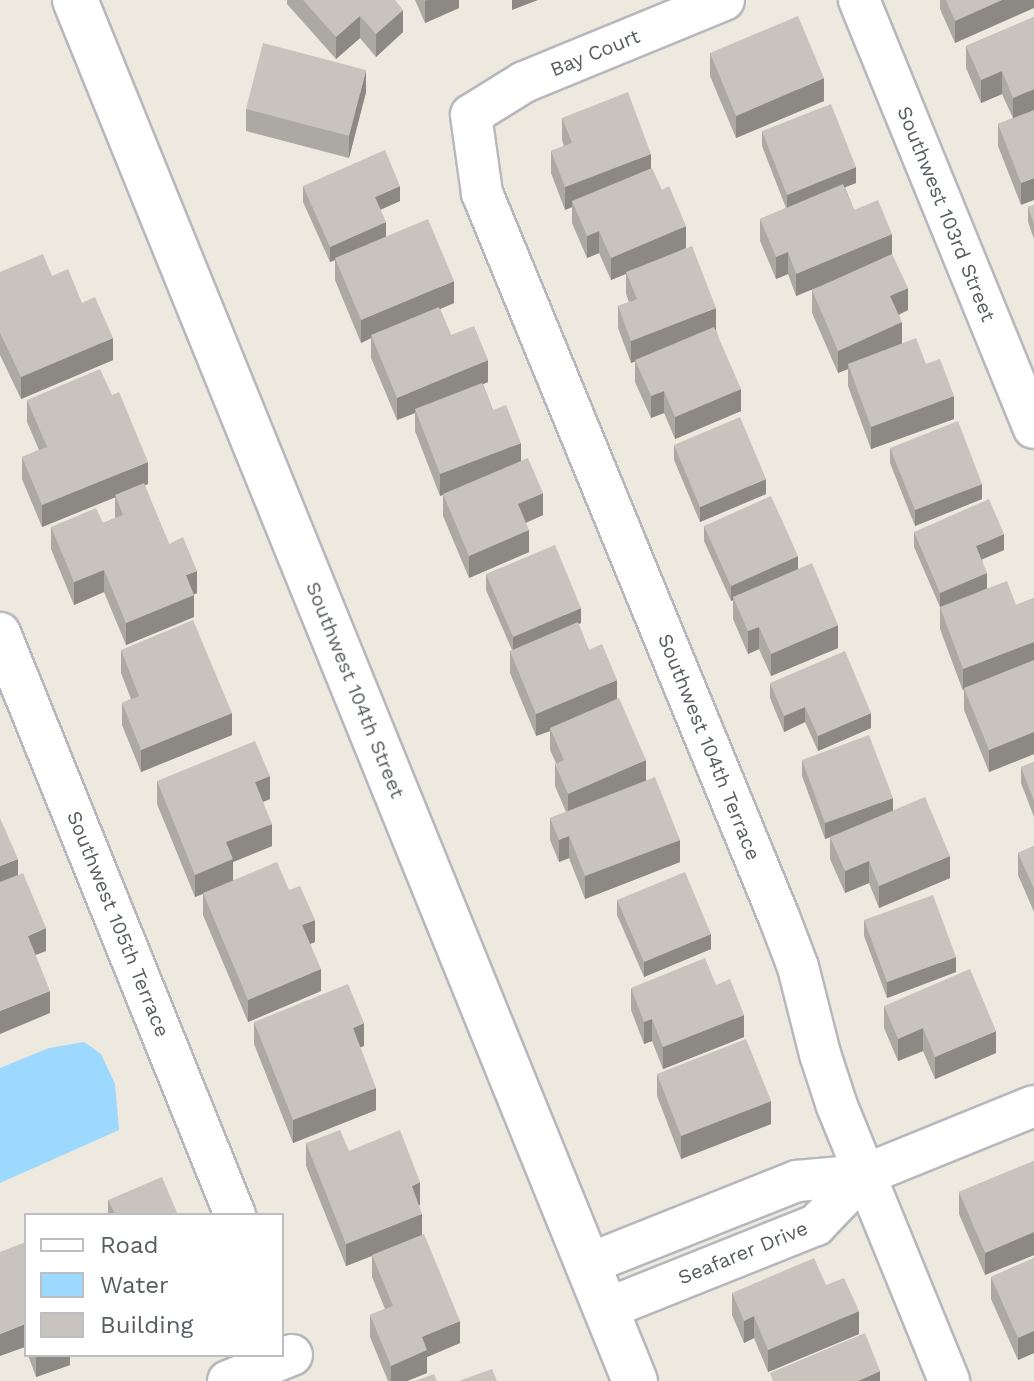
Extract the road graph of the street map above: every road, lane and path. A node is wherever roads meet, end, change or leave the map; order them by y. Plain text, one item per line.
1 (75, 0) edge
2 (724, 0) edge
3 (859, 0) edge
4 (471, 115) joint
5 (1034, 428) edge
6 (0, 633) edge
7 (1034, 1106) edge
8 (864, 1175) junction
9 (234, 1213) edge
10 (588, 1264) junction
11 (606, 1309) junction
12 (292, 1356) edge
13 (228, 1381) edge
14 (635, 1381) edge
15 (949, 1381) edge

1 - 10 main road, Southwest 104th Street
2 - 4 street, Bay Court
3 - 5 street, Southwest 103rd Street
4 - 8 street, Southwest 104th Terrace
6 - 9 street, Southwest 105th Terrace
7 - 8 street, Seafarer Drive
8 - 10 street, Seafarer Drive
8 - 11 street, Seafarer Drive
8 - 15 street, Southwest 104th Terrace
10 - 11 main road, Southwest 104th Street
11 - 14 main road, Southwest 104th Street
12 - 13 street

